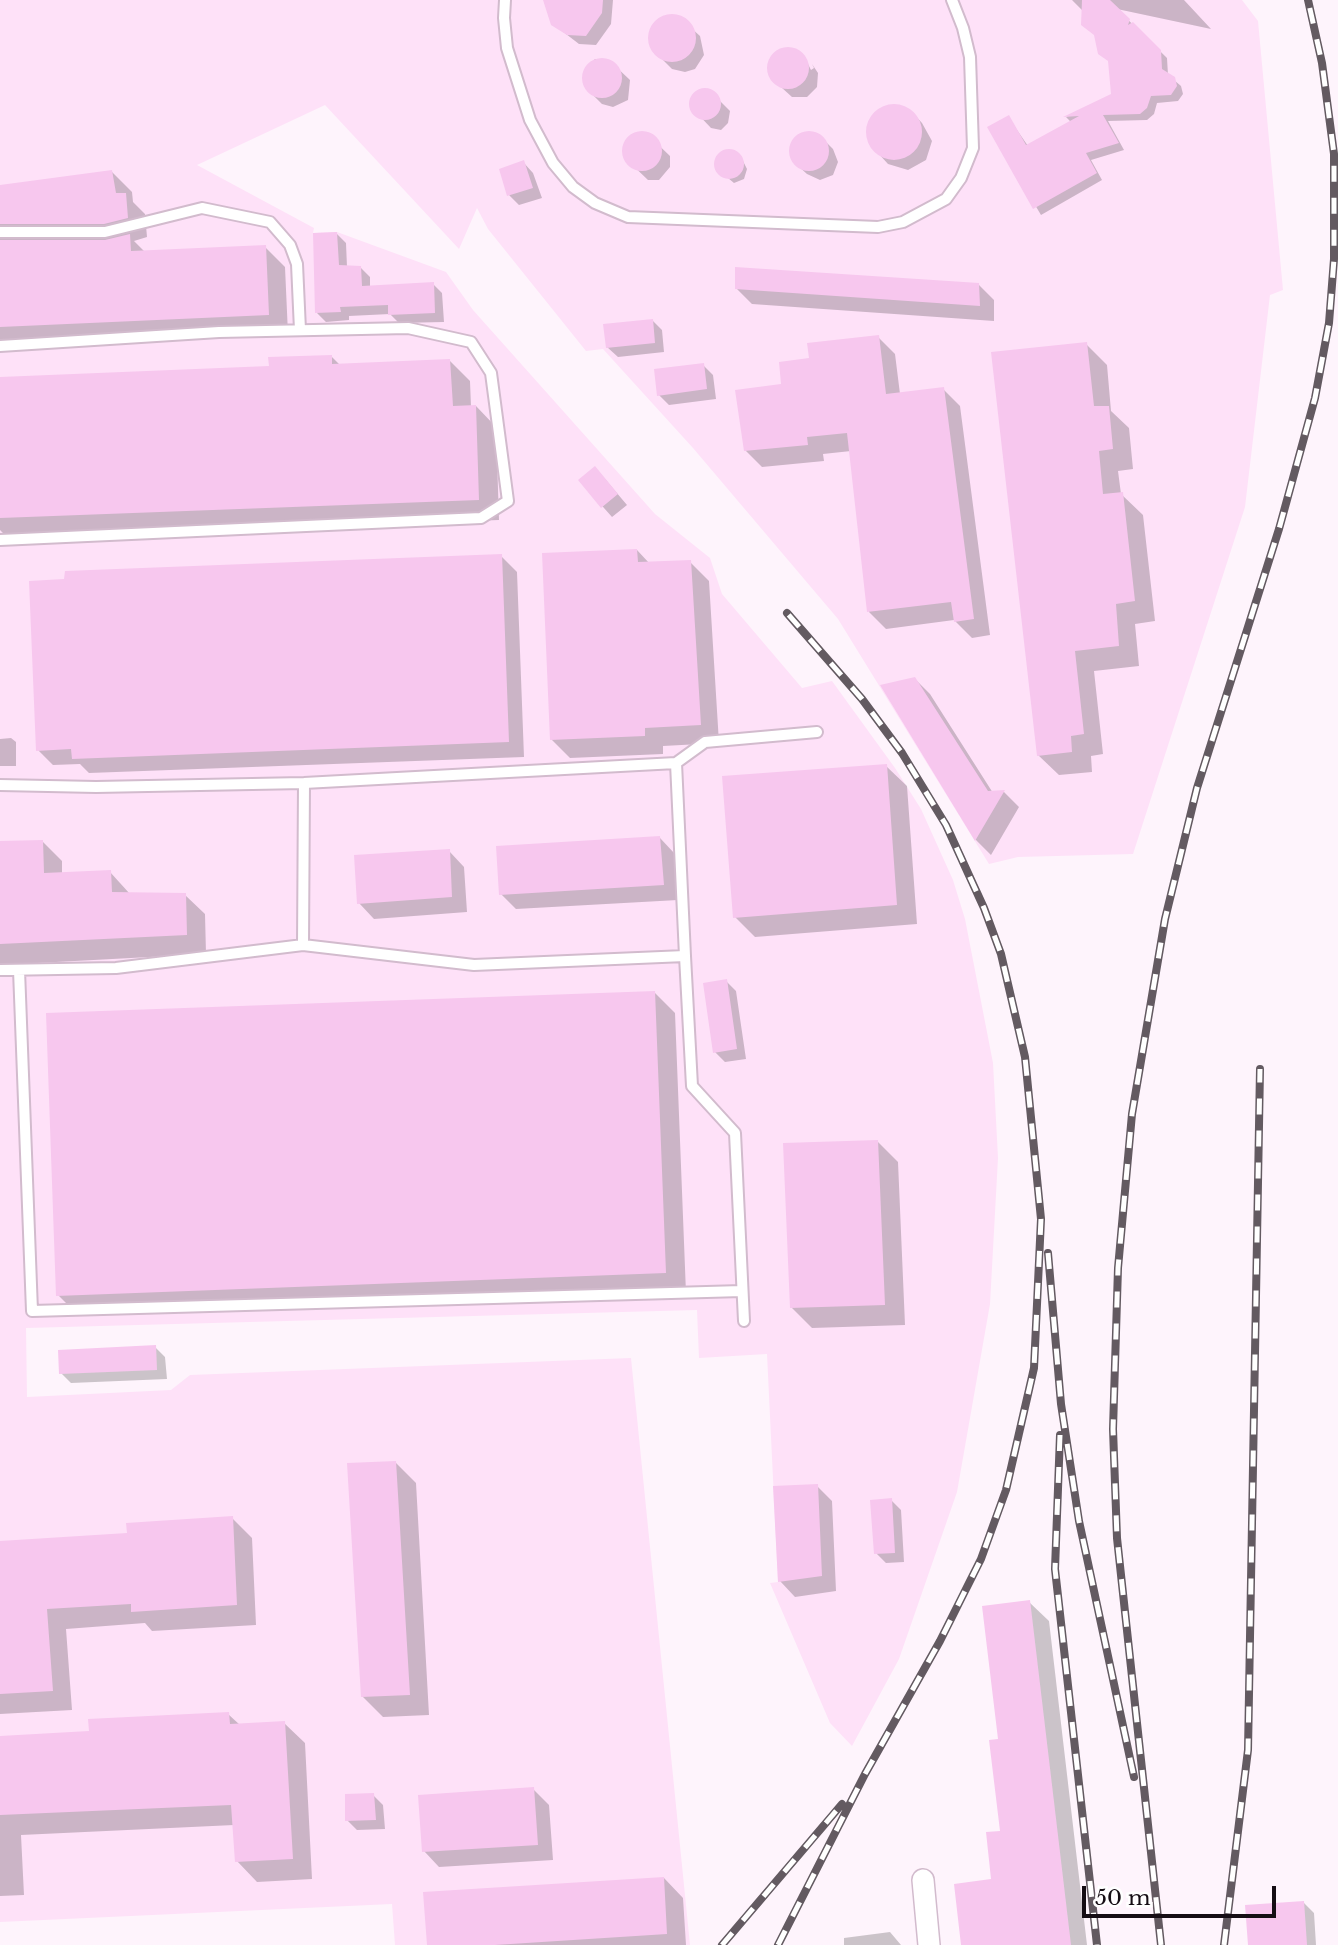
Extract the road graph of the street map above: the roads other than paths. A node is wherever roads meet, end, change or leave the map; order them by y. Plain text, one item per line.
1 (506, 0) edge
2 (952, 0) edge
3 (0, 232) edge
4 (300, 330) junction
5 (0, 346) edge
6 (0, 540) edge
7 (817, 732) dead end
8 (676, 763) junction
9 (304, 783) junction
10 (0, 785) edge
11 (303, 945) junction
12 (685, 956) junction
13 (19, 970) junction
14 (0, 971) edge
15 (742, 1291) junction
16 (744, 1321) dead end
17 (923, 1880) dead end
18 (929, 1945) edge

1 - 2 lane
3 - 4 lane
4 - 5 lane
4 - 6 lane
7 - 8 lane
8 - 9 lane
8 - 12 lane
9 - 10 lane
9 - 11 lane
11 - 12 lane
11 - 13 lane
12 - 15 lane
13 - 14 lane
13 - 15 lane
15 - 16 lane
17 - 18 street

